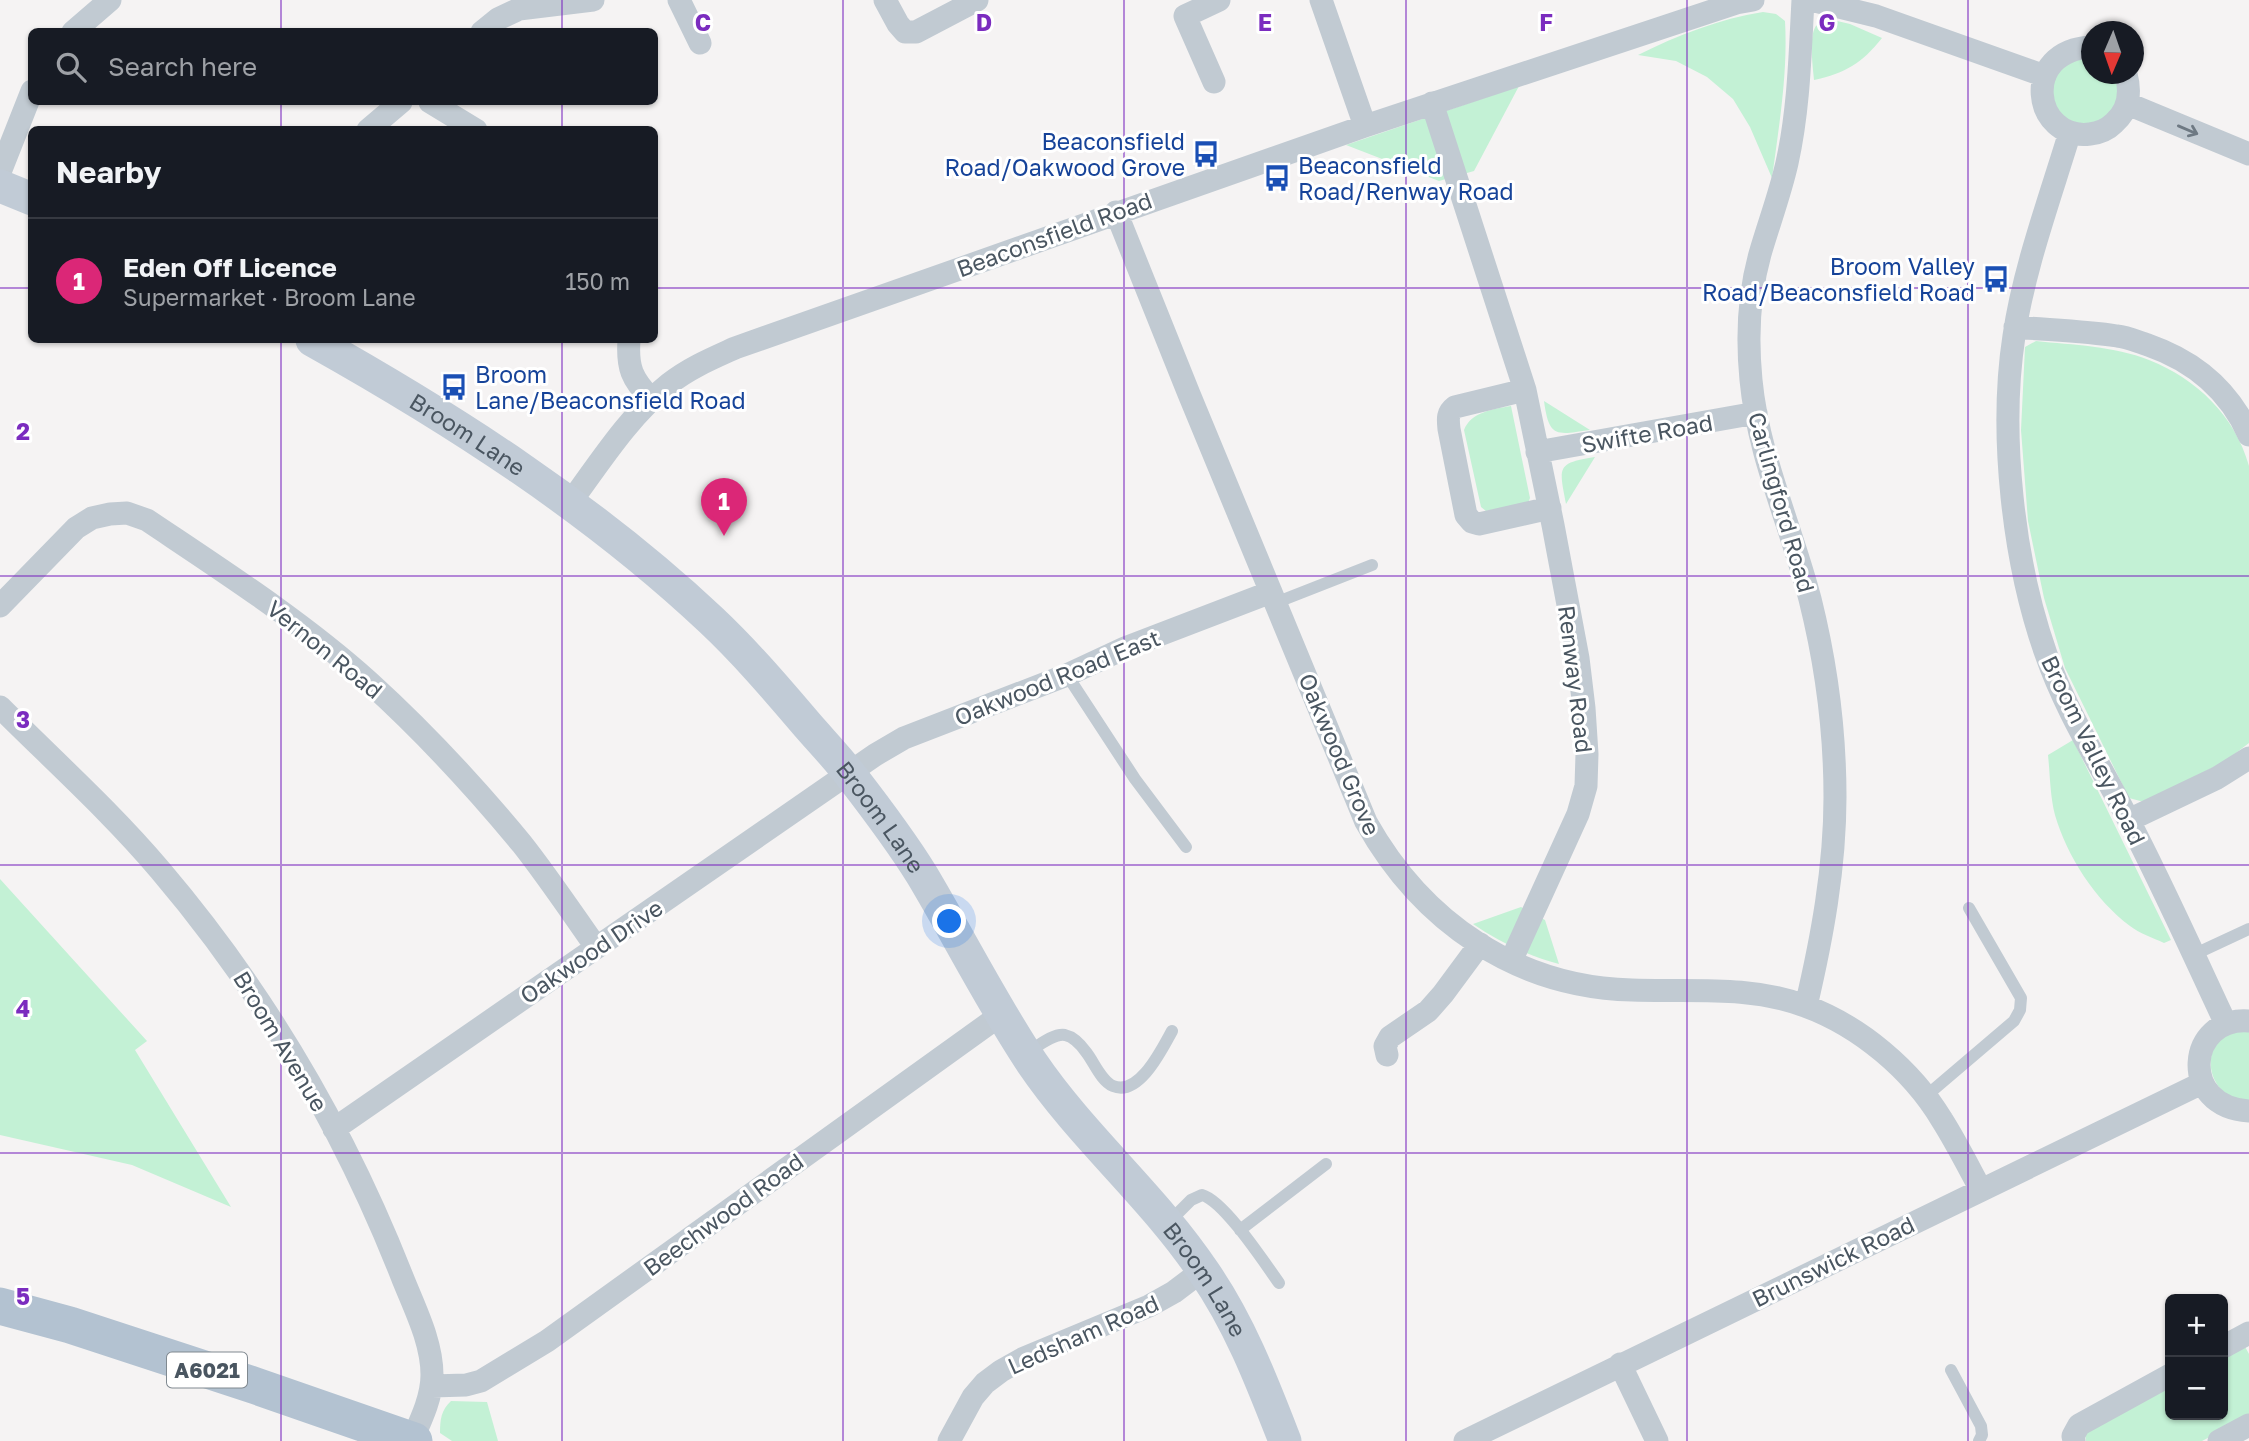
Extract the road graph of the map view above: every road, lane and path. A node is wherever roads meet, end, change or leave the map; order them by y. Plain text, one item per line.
1 (110, 0) edge
2 (593, 0) edge
3 (678, 0) edge
4 (885, 0) edge
5 (976, 0) edge
6 (1219, 0) edge
7 (1321, 0) edge
8 (1753, 0) edge
9 (1803, 0) edge
10 (1811, 0) edge
11 (1711, 5) edge
12 (1879, 8) edge
13 (78, 28) edge
14 (487, 28) edge
15 (700, 43) dead end
16 (2081, 48) edge
17 (2045, 76) junction
18 (1214, 82) dead end
19 (2128, 84) edge
20 (28, 101) edge
21 (1432, 103) junction
22 (2128, 104) junction
23 (397, 105) edge
24 (435, 105) edge
25 (373, 126) edge
26 (469, 126) edge
27 (1365, 126) junction
28 (2070, 132) junction
29 (2249, 154) edge
30 (0, 172) edge
31 (0, 186) edge
32 (28, 198) edge
33 (1116, 212) junction
34 (2015, 327) junction
35 (317, 343) edge
36 (629, 343) edge
37 (1525, 390) junction
38 (651, 399) junction
39 (1756, 414) junction
40 (2249, 435) edge
41 (1538, 452) junction
42 (570, 503) junction
43 (1550, 508) junction
44 (1372, 565) dead end
45 (1273, 598) junction
46 (0, 606) edge
47 (1067, 675) junction
48 (0, 707) edge
49 (2249, 758) edge
50 (850, 774) junction
51 (2129, 820) junction
52 (1186, 847) dead end
53 (1969, 908) dead end
54 (2249, 929) edge
55 (1480, 944) junction
56 (596, 947) junction
57 (2193, 955) junction
58 (1511, 961) junction
59 (1806, 1006) junction
60 (1002, 1014) junction
61 (2249, 1021) edge
62 (2226, 1024) junction
63 (1172, 1031) dead end
64 (1027, 1053) junction
65 (1387, 1055) dead end
66 (2202, 1083) junction
67 (1926, 1096) junction
68 (2249, 1111) edge
69 (334, 1129) junction
70 (1326, 1164) dead end
71 (1981, 1190) junction
72 (1167, 1224) junction
73 (1240, 1230) junction
74 (1203, 1270) junction
75 (1279, 1283) dead end
76 (0, 1306) edge
77 (2249, 1332) edge
78 (2228, 1344) edge
79 (1620, 1364) junction
80 (1951, 1370) dead end
81 (2165, 1378) edge
82 (432, 1386) junction
83 (2249, 1425) edge
84 (413, 1441) edge
85 (948, 1441) edge
86 (1285, 1441) edge
87 (1465, 1441) edge
88 (1657, 1441) edge
89 (1979, 1441) edge
90 (2074, 1441) edge
91 (2220, 1441) edge

1 - 13 street
2 - 14 street
3 - 15 street
4 - 5 street
6 - 18 street
7 - 27 street
8 - 11 street, Beaconsfield Road
9 - 39 street, Carlingford Road
10 - 12 street
11 - 21 street, Beaconsfield Road
12 - 17 street
16 - 17 street
17 - 28 street
19 - 22 street
20 - 30 street
21 - 27 street, Beaconsfield Road
21 - 37 street, Renway Road
22 - 28 street
22 -> 29 street
23 - 25 street
24 - 26 street
27 - 33 street, Beaconsfield Road
28 - 34 street, Broom Valley Road
31 - 32 main road
33 - 38 street, Beaconsfield Road
33 - 45 street, Oakwood Grove
34 - 40 street
34 - 51 street, Broom Valley Road
35 - 42 main road, Broom Lane
36 - 38 street
37 - 41 street, Renway Road
37 - 43 street
38 - 42 street, Beaconsfield Road
39 - 41 street, Swifte Road
39 - 59 street, Carlingford Road
41 - 43 street, Renway Road
42 - 50 main road, Broom Lane
43 - 58 street, Renway Road
44 - 45 lane
45 - 47 street, Oakwood Road East
45 - 55 street, Oakwood Grove
46 - 56 street, Vernon Road
47 - 50 street, Oakwood Road East
47 - 52 lane
48 - 69 street, Broom Avenue
49 - 51 street
50 - 56 street, Oakwood Drive
50 - 60 main road, Broom Lane
51 - 57 street, Broom Valley Road
53 - 67 lane
54 - 57 lane
55 - 58 street, Oakwood Grove
55 - 65 street
56 - 69 street, Oakwood Drive
57 - 62 street, Broom Valley Road
58 - 59 street, Oakwood Grove
59 - 67 street, Oakwood Grove
60 - 64 main road, Broom Lane
60 - 82 street, Beechwood Road
61 - 62 street
62 - 66 street
63 - 64 lane
64 - 72 main road, Broom Lane
66 - 68 street
66 - 71 street, Brunswick Road
67 - 71 street, Oakwood Grove
69 - 82 street, Broom Avenue
70 - 73 lane
71 - 79 street, Brunswick Road
72 - 73 lane
72 - 74 main road, Broom Lane
73 - 75 lane
74 - 85 street, Ledsham Road
74 - 86 main road, Broom Lane
76 - 84 main road, A6021
77 - 78 street
79 - 87 street, Brunswick Road
79 - 88 street
80 - 89 lane
81 - 90 street
82 - 84 street, Broom Avenue
83 - 91 street

